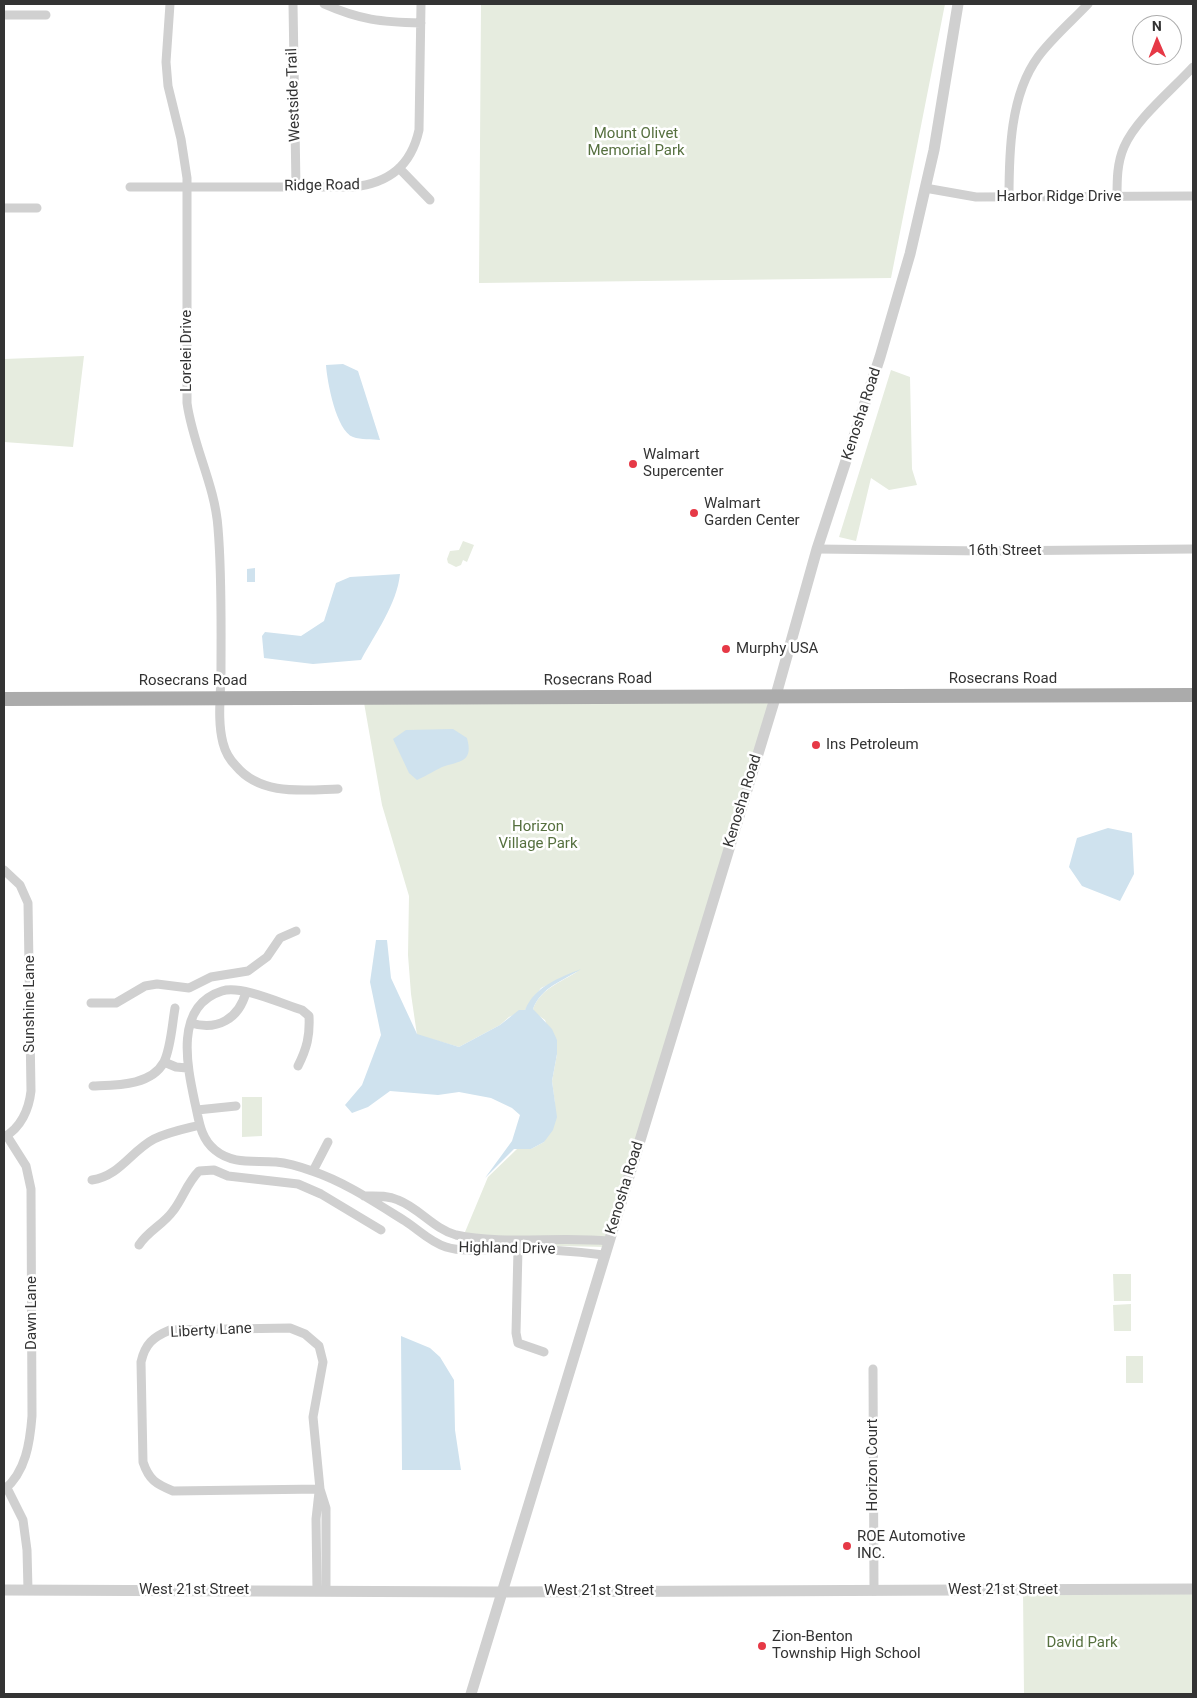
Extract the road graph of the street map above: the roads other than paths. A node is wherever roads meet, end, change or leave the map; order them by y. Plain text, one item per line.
1 (170, 4) edge
2 (293, 4) edge
3 (324, 4) edge
4 (421, 4) edge
5 (958, 4) edge
6 (1088, 4) edge
7 (4, 15) edge
8 (46, 15) dead end
9 (421, 23) junction
10 (1193, 67) edge
11 (399, 168) junction
12 (130, 187) dead end
13 (186, 187) junction
14 (296, 187) junction
15 (925, 188) junction
16 (1193, 196) edge
17 (1117, 197) junction
18 (1008, 198) junction
19 (430, 200) dead end
20 (4, 208) edge
21 (37, 208) dead end
22 (817, 549) junction
23 (1193, 549) edge
24 (776, 695) junction
25 (1193, 695) edge
26 (221, 697) junction
27 (4, 698) edge
28 (338, 790) dead end
29 (4, 870) edge
30 (296, 932) dead end
31 (207, 979) junction
32 (246, 992) junction
33 (214, 995) junction
34 (91, 1003) dead end
35 (175, 1008) dead end
36 (191, 1023) junction
37 (164, 1062) junction
38 (298, 1066) dead end
39 (187, 1068) junction
40 (93, 1086) dead end
41 (236, 1106) dead end
42 (197, 1110) junction
43 (200, 1125) junction
44 (5, 1136) edge
45 (328, 1142) dead end
46 (262, 1161) junction
47 (313, 1171) junction
48 (92, 1180) dead end
49 (262, 1180) junction
50 (364, 1196) junction
51 (381, 1230) dead end
52 (609, 1241) junction
53 (139, 1245) dead end
54 (518, 1249) junction
55 (604, 1255) junction
56 (544, 1352) dead end
57 (873, 1369) dead end
58 (5, 1488) edge
59 (320, 1489) junction
60 (1193, 1589) edge
61 (4, 1590) edge
62 (28, 1590) junction
63 (321, 1591) junction
64 (874, 1591) junction
65 (502, 1592) junction
66 (471, 1694) edge

1 - 13 street, Lorelei Drive
2 - 14 street, Westside Trail
3 - 9 street
4 - 9 street, Ridge Road
5 - 15 street, Kenosha Road
6 - 18 street
7 - 8 street
9 - 11 street, Ridge Road
10 - 17 street
11 - 14 street, Ridge Road
11 - 19 street
12 - 13 street, Ridge Road
13 - 14 street, Ridge Road
13 - 26 street, Lorelei Drive
15 - 18 street, Harbor Ridge Drive
15 - 22 street, Kenosha Road
16 - 17 street, Harbor Ridge Drive
17 - 18 street, Harbor Ridge Drive
20 - 21 street
22 - 23 street, 16th Street
22 - 24 street, Kenosha Road
24 - 25 main road, Rosecrans Road
24 - 26 main road, Rosecrans Road
24 - 52 street, Kenosha Road
26 - 27 main road, Rosecrans Road
26 - 28 street, Lorelei Drive
29 - 44 street, Sunshine Lane
30 - 31 street
31 - 33 street
31 - 34 street
32 - 33 street
32 - 36 street
32 - 38 street
33 - 36 street, Highland Drive
35 - 37 street
36 - 39 street, Highland Drive
37 - 39 street
37 - 40 street
39 - 42 street, Highland Drive
41 - 42 street
42 - 43 street, Highland Drive
43 - 46 street, Highland Drive
43 - 48 street
44 - 58 street, Dawn Lane
45 - 47 street
46 - 47 street, Highland Drive
46 - 49 street
47 - 50 street, Highland Drive
49 - 51 street
49 - 53 street
50 - 52 street, Highland Drive
50 - 54 street, Highland Drive
52 - 55 street, Kenosha Road
54 - 55 street, Highland Drive
54 - 56 street
55 - 65 street, Kenosha Road
57 - 64 street, Horizon Court
58 - 62 street
59 - 59 street, Liberty Lane
59 - 63 street, Liberty Lane
60 - 64 street, West 21st Street
61 - 62 street, West 21st Street
62 - 63 street, West 21st Street
63 - 65 street, West 21st Street
64 - 65 street, West 21st Street
65 - 66 street, Kenosha Road

